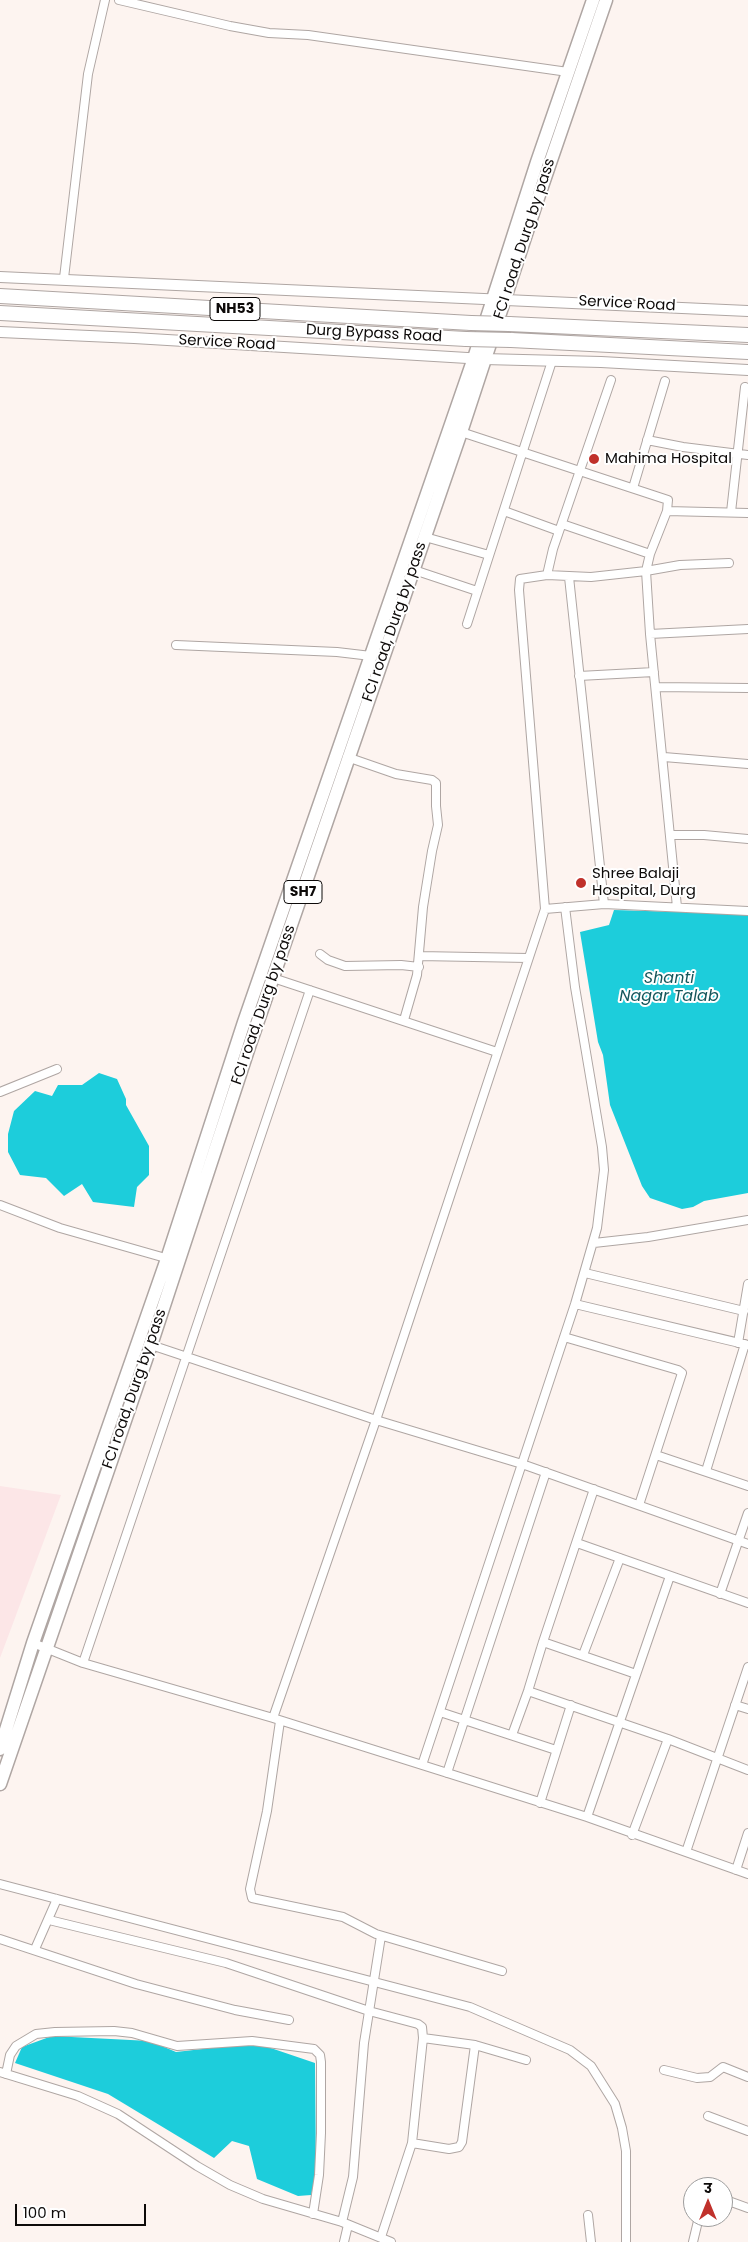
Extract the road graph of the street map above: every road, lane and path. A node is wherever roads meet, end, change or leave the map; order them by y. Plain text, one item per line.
1 (105, 0) edge
2 (119, 0) edge
3 (593, 0) edge
4 (606, 0) edge
5 (568, 72) junction
6 (558, 120) junction
7 (0, 276) edge
8 (64, 278) junction
9 (0, 296) edge
10 (499, 299) junction
11 (748, 311) edge
12 (0, 313) edge
13 (0, 332) edge
14 (748, 334) edge
15 (748, 352) edge
16 (479, 358) junction
17 (552, 361) junction
18 (748, 370) edge
19 (611, 380) dead end
20 (665, 381) dead end
21 (745, 387) dead end
22 (455, 430) junction
23 (647, 440) junction
24 (523, 453) junction
25 (738, 454) junction
26 (748, 455) edge
27 (579, 472) junction
28 (633, 488) junction
29 (504, 511) junction
30 (667, 511) junction
31 (731, 512) junction
32 (748, 513) edge
33 (560, 528) junction
34 (425, 537) junction
35 (650, 554) junction
36 (489, 555) junction
37 (728, 563) dead end
38 (414, 570) junction
39 (646, 571) junction
40 (547, 575) junction
41 (569, 576) junction
42 (477, 591) junction
43 (467, 624) dead end
44 (748, 629) edge
45 (650, 634) junction
46 (176, 644) dead end
47 (371, 656) junction
48 (654, 672) junction
49 (579, 676) junction
50 (656, 686) junction
51 (748, 688) edge
52 (344, 756) junction
53 (664, 757) junction
54 (748, 764) edge
55 (671, 835) junction
56 (748, 839) edge
57 (604, 904) junction
58 (565, 907) junction
59 (678, 907) junction
60 (545, 909) junction
61 (748, 911) edge
62 (320, 954) dead end
63 (419, 956) junction
64 (528, 958) junction
65 (419, 967) junction
66 (273, 978) junction
67 (310, 990) junction
68 (404, 1020) junction
69 (497, 1052) junction
70 (56, 1069) dead end
71 (0, 1092) edge
72 (0, 1205) edge
73 (748, 1220) edge
74 (594, 1243) junction
75 (172, 1260) junction
76 (585, 1273) junction
77 (748, 1284) edge
78 (575, 1304) junction
79 (744, 1310) junction
80 (564, 1337) junction
81 (145, 1343) junction
82 (743, 1344) edge
83 (186, 1357) junction
84 (376, 1420) junction
85 (656, 1454) junction
86 (522, 1464) junction
87 (706, 1471) junction
88 (546, 1472) junction
89 (748, 1486) edge
90 (594, 1489) junction
91 (639, 1505) junction
92 (748, 1512) edge
93 (738, 1541) junction
94 (577, 1543) junction
95 (748, 1544) edge
96 (620, 1558) junction
97 (670, 1576) junction
98 (720, 1594) junction
99 (748, 1604) edge
100 (543, 1642) junction
101 (33, 1643) junction
102 (46, 1649) junction
103 (583, 1655) junction
104 (83, 1662) junction
105 (748, 1667) edge
106 (636, 1674) junction
107 (528, 1691) junction
108 (571, 1705) junction
109 (736, 1705) junction
110 (748, 1709) edge
111 (440, 1712) junction
112 (277, 1720) junction
113 (464, 1720) junction
114 (620, 1723) junction
115 (512, 1735) junction
116 (668, 1739) junction
117 (0, 1749) edge
118 (556, 1750) junction
119 (717, 1759) junction
120 (422, 1765) junction
121 (748, 1770) edge
122 (447, 1773) junction
123 (0, 1784) edge
124 (540, 1802) junction
125 (587, 1817) junction
126 (748, 1833) edge
127 (632, 1835) junction
128 (686, 1852) junction
129 (736, 1870) junction
130 (748, 1874) edge
131 (0, 1884) edge
132 (58, 1899) junction
133 (49, 1920) junction
134 (382, 1936) junction
135 (0, 1939) edge
136 (36, 1949) junction
137 (502, 1971) dead end
138 (373, 1980) junction
139 (369, 2011) junction
140 (289, 2020) dead end
141 (424, 2038) junction
142 (475, 2045) junction
143 (526, 2060) dead end
144 (664, 2070) dead end
145 (3, 2073) edge
146 (748, 2077) edge
147 (708, 2116) dead end
148 (748, 2131) edge
149 (412, 2143) junction
150 (733, 2203) edge
151 (748, 2208) edge
152 (313, 2214) junction
153 (588, 2215) dead end
154 (345, 2224) junction
155 (697, 2227) edge
156 (381, 2237) junction
157 (344, 2242) edge
158 (391, 2242) edge
159 (591, 2242) edge
160 (626, 2242) edge
161 (693, 2242) edge

1 - 8 street
2 - 5 street
3 - 5 main road, FCI road, Durg by pass / SH7
4 - 6 main road, FCI road, Durg by pass / SH7
5 - 6 main road, FCI road, Durg by pass / SH7
6 - 10 main road, FCI road, Durg by pass / SH7
7 - 8 street, Service Road
8 - 10 street, Service Road
9 - 14 highway, Durg Bypass Road / NH53, bridge
10 - 11 street, Service Road
10 - 16 main road, FCI road, Durg by pass / SH7
12 - 15 highway, Durg Bypass Road / NH53, bridge
13 - 16 street, Service Road
16 - 17 street, Service Road
16 - 22 main road, FCI road, Durg by pass / SH7
17 - 18 street, Service Road
17 - 24 street
19 - 27 street
20 - 23 street
21 - 25 street
22 - 24 street
22 - 34 main road, FCI road, Durg by pass / SH7
22 - 47 main road, FCI road, Durg by pass / SH7
23 - 25 street
23 - 28 street
24 - 27 street
24 - 29 street
25 - 26 street
25 - 31 street
27 - 28 street
27 - 33 street
28 - 30 street
29 - 33 street
29 - 36 street
30 - 31 street
30 - 35 street
31 - 32 street
33 - 35 street
33 - 40 street
34 - 36 street
34 - 38 main road, FCI road, Durg by pass / SH7
35 - 39 street
36 - 42 street
37 - 39 street
38 - 42 street
38 - 52 main road, FCI road, Durg by pass / SH7
39 - 41 street
39 - 45 street
40 - 41 street
40 - 60 street
41 - 49 street
42 - 43 street
44 - 45 street
45 - 48 street
46 - 47 street
47 - 52 main road, FCI road, Durg by pass / SH7
48 - 49 street
48 - 50 street
49 - 57 street
50 - 51 street
50 - 53 street
52 - 63 street
52 - 66 main road, FCI road, Durg by pass / SH7
52 - 75 main road, FCI road, Durg by pass / SH7
53 - 54 street
53 - 55 street
55 - 56 street
55 - 59 street
57 - 58 street
57 - 59 street
58 - 60 street
58 - 74 street
59 - 61 street
60 - 64 street
62 - 65 street
63 - 64 street
63 - 65 street
64 - 69 street
65 - 68 street
66 - 67 street
66 - 75 main road, FCI road, Durg by pass / SH7
67 - 68 street
67 - 83 street
68 - 69 street
69 - 84 street
70 - 71 street
72 - 75 street
73 - 74 street
74 - 76 street
75 - 81 main road, FCI road, Durg by pass / SH7
76 - 78 street
76 - 79 street
77 - 79 street
78 - 80 street
78 - 82 street
79 - 82 street
80 - 85 street
80 - 86 street
81 - 83 street
81 - 101 main road, FCI road, Durg by pass / SH7
81 - 102 main road, FCI road, Durg by pass / SH7
82 - 87 street
83 - 84 street
83 - 104 street
84 - 86 street
84 - 112 street
85 - 87 street
85 - 91 street
86 - 88 street
86 - 111 street
87 - 89 street
88 - 90 street
88 - 113 street
90 - 91 street
90 - 94 street
91 - 93 street
92 - 93 street
93 - 95 street
93 - 98 street
94 - 96 street
94 - 100 street
96 - 97 street
96 - 103 street
97 - 98 street
97 - 106 street
98 - 99 street
100 - 103 street
100 - 107 street
101 - 102 street
101 - 117 main road, FCI road, Durg by pass / SH7
102 - 104 street
102 - 123 main road, FCI road, Durg by pass / SH7
103 - 106 street
104 - 112 street
105 - 109 street
106 - 114 street
107 - 108 street
107 - 115 street
108 - 114 street
108 - 118 street
109 - 110 street
109 - 119 street
111 - 113 street
111 - 120 street
112 - 120 street
112 - 134 street
113 - 115 street
113 - 122 street
114 - 116 street
114 - 125 street
115 - 118 street
116 - 119 street
116 - 127 street
118 - 124 street
119 - 121 street
119 - 128 street
120 - 122 street
122 - 124 street
124 - 125 street
125 - 127 street
126 - 129 street
127 - 128 street
128 - 129 street
129 - 130 street
131 - 132 street
132 - 133 street
132 - 138 street
133 - 136 street
133 - 139 street
134 - 137 street
134 - 138 street
135 - 136 street
136 - 140 street
138 - 139 street
138 - 160 street
139 - 141 street
139 - 154 street
141 - 142 street
141 - 149 street
142 - 143 street
142 - 149 street
144 - 146 street
145 - 152 street
145 - 152 street
147 - 148 street
149 - 156 street
150 - 151 street
152 - 154 street
153 - 159 street
154 - 156 street
154 - 157 street
155 - 161 street
156 - 158 street

